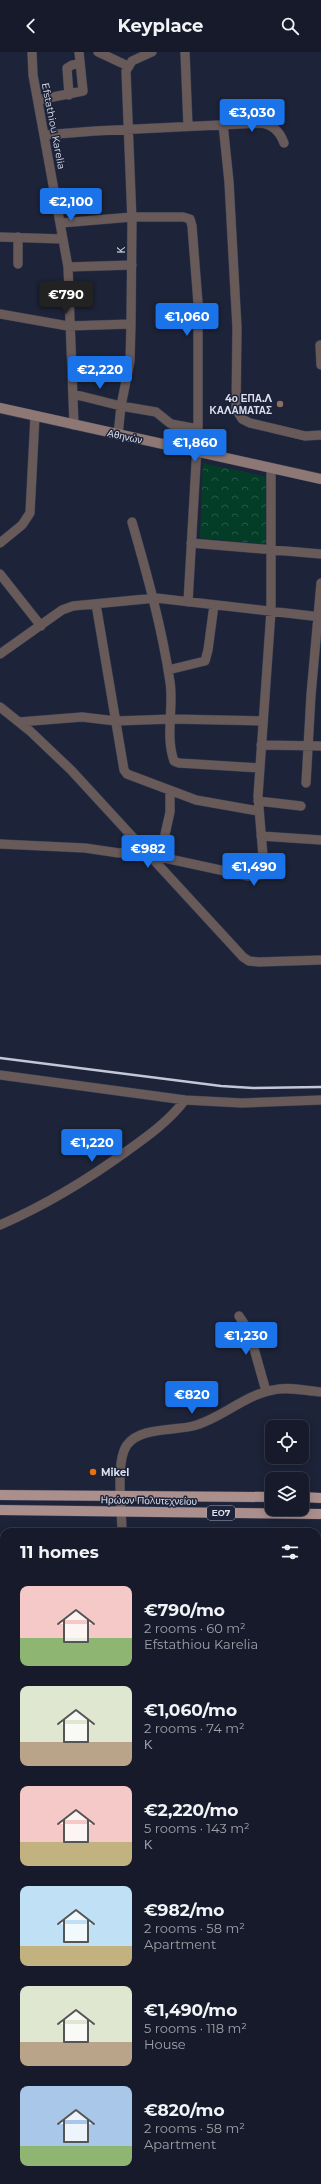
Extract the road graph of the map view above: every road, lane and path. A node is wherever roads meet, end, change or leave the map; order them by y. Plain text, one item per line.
1 (32, 52) edge
2 (79, 52) edge
3 (98, 52) edge
4 (152, 52) edge
5 (185, 52) edge
6 (131, 60) edge
7 (80, 63) junction
8 (69, 95) junction
9 (38, 100) junction
10 (223, 124) junction
11 (188, 126) junction
12 (129, 129) junction
13 (44, 135) junction
14 (284, 143) dead end
15 (132, 217) junction
16 (61, 223) junction
17 (0, 237) edge
18 (18, 237) junction
19 (63, 239) junction
20 (18, 264) dead end
21 (132, 265) junction
22 (68, 267) junction
23 (0, 314) edge
24 (131, 324) junction
25 (71, 326) junction
26 (320, 345) dead end
27 (321, 365) edge
28 (73, 394) junction
29 (121, 406) junction
30 (0, 408) edge
31 (35, 416) junction
32 (74, 425) junction
33 (178, 426) junction
34 (198, 429) junction
35 (118, 435) junction
36 (321, 435) edge
37 (174, 447) junction
38 (196, 452) junction
39 (271, 469) junction
40 (321, 480) edge
41 (132, 522) dead end
42 (0, 543) edge
43 (191, 543) junction
44 (271, 550) junction
45 (321, 554) edge
46 (0, 574) edge
47 (321, 582) edge
48 (152, 598) junction
49 (188, 602) junction
50 (96, 604) junction
51 (214, 605) junction
52 (271, 611) junction
53 (319, 616) edge
54 (41, 626) junction
55 (0, 654) edge
56 (168, 670) junction
57 (0, 707) edge
58 (172, 719) junction
59 (116, 721) junction
60 (262, 721) junction
61 (19, 722) junction
62 (261, 745) junction
63 (308, 746) junction
64 (321, 746) edge
65 (259, 768) junction
66 (306, 783) dead end
67 (170, 791) junction
68 (258, 806) junction
69 (301, 806) dead end
70 (261, 836) junction
71 (321, 840) edge
72 (0, 844) edge
73 (144, 850) junction
74 (158, 860) junction
75 (321, 960) edge
76 (0, 1075) edge
77 (185, 1100) junction
78 (321, 1100) edge
79 (0, 1225) edge
80 (239, 1316) dead end
81 (266, 1391) junction
82 (321, 1392) edge
83 (0, 1495) edge
84 (121, 1496) junction
85 (265, 1497) edge
86 (309, 1497) edge
87 (321, 1498) edge
88 (0, 1510) edge
89 (122, 1511) junction
90 (321, 1514) edge
91 (122, 1528) edge

1 - 9 street, Efstathiou Karelia
2 - 7 street
3 - 6 street
4 - 6 street
5 - 11 street
6 - 12 street, Κ
7 - 8 street
7 - 8 street
8 - 9 street
9 - 13 street, Efstathiou Karelia
10 - 11 street
10 - 14 street
10 - 36 street
11 - 12 street
12 - 13 street
12 - 15 street, Κ
13 - 16 street, Efstathiou Karelia
15 - 16 street
15 - 21 street, Κ
15 - 34 street
16 - 19 street, Efstathiou Karelia
17 - 18 street
18 - 19 street
18 - 20 street
19 - 22 street, Efstathiou Karelia
21 - 22 street
21 - 24 street, Κ
22 - 25 street, Efstathiou Karelia
23 - 25 street
24 - 25 street
24 - 29 street, Κ
25 - 28 street, Efstathiou Karelia
26 - 27 street
28 - 29 street
28 - 32 street, Efstathiou Karelia
29 - 33 street
29 - 35 street, Κ
30 - 31 main road, Αθηνών
31 - 32 main road, Αθηνών
31 - 42 street
32 - 35 main road, Αθηνών
33 - 34 street
33 - 37 street
34 - 38 street
35 - 37 main road, Αθηνών
37 - 38 main road, Αθηνών
38 - 39 main road, Αθηνών
38 - 43 street
39 - 40 main road, Αθηνών
39 - 44 street
41 - 48 street
43 - 44 street
43 - 49 street
44 - 45 street
44 - 52 street
46 - 54 street
47 - 53 street
48 - 49 street
48 - 50 street
48 - 56 street
49 - 51 street
50 - 54 street
50 - 59 street
51 - 52 street
51 - 56 street
52 - 53 street
52 - 60 street
53 - 63 street
54 - 55 street
56 - 58 street
57 - 61 street
58 - 59 street
58 - 60 street
58 - 65 street
59 - 61 street
59 - 67 street
60 - 62 street
61 - 73 street
62 - 63 street
62 - 65 street
63 - 64 street
63 - 66 street
65 - 68 street
67 - 68 street
67 - 74 street
68 - 69 street
68 - 70 street
70 - 71 street
70 - 74 street
72 - 73 street
73 - 74 street
74 - 75 street
76 - 77 street
77 - 78 street
77 - 79 street
80 - 81 street
81 - 82 street
81 - 84 street
83 - 84 main road, Ηρώων Πολυτεχνείου / ΕΟ7
84 - 85 main road, Ηρώων Πολυτεχνείου / ΕΟ7
84 - 89 street
86 - 87 main road
88 - 89 main road, Ηρώων Πολυτεχνείου / ΕΟ7
89 - 90 main road, Ηρώων Πολυτεχνείου / ΕΟ7
89 - 91 street

